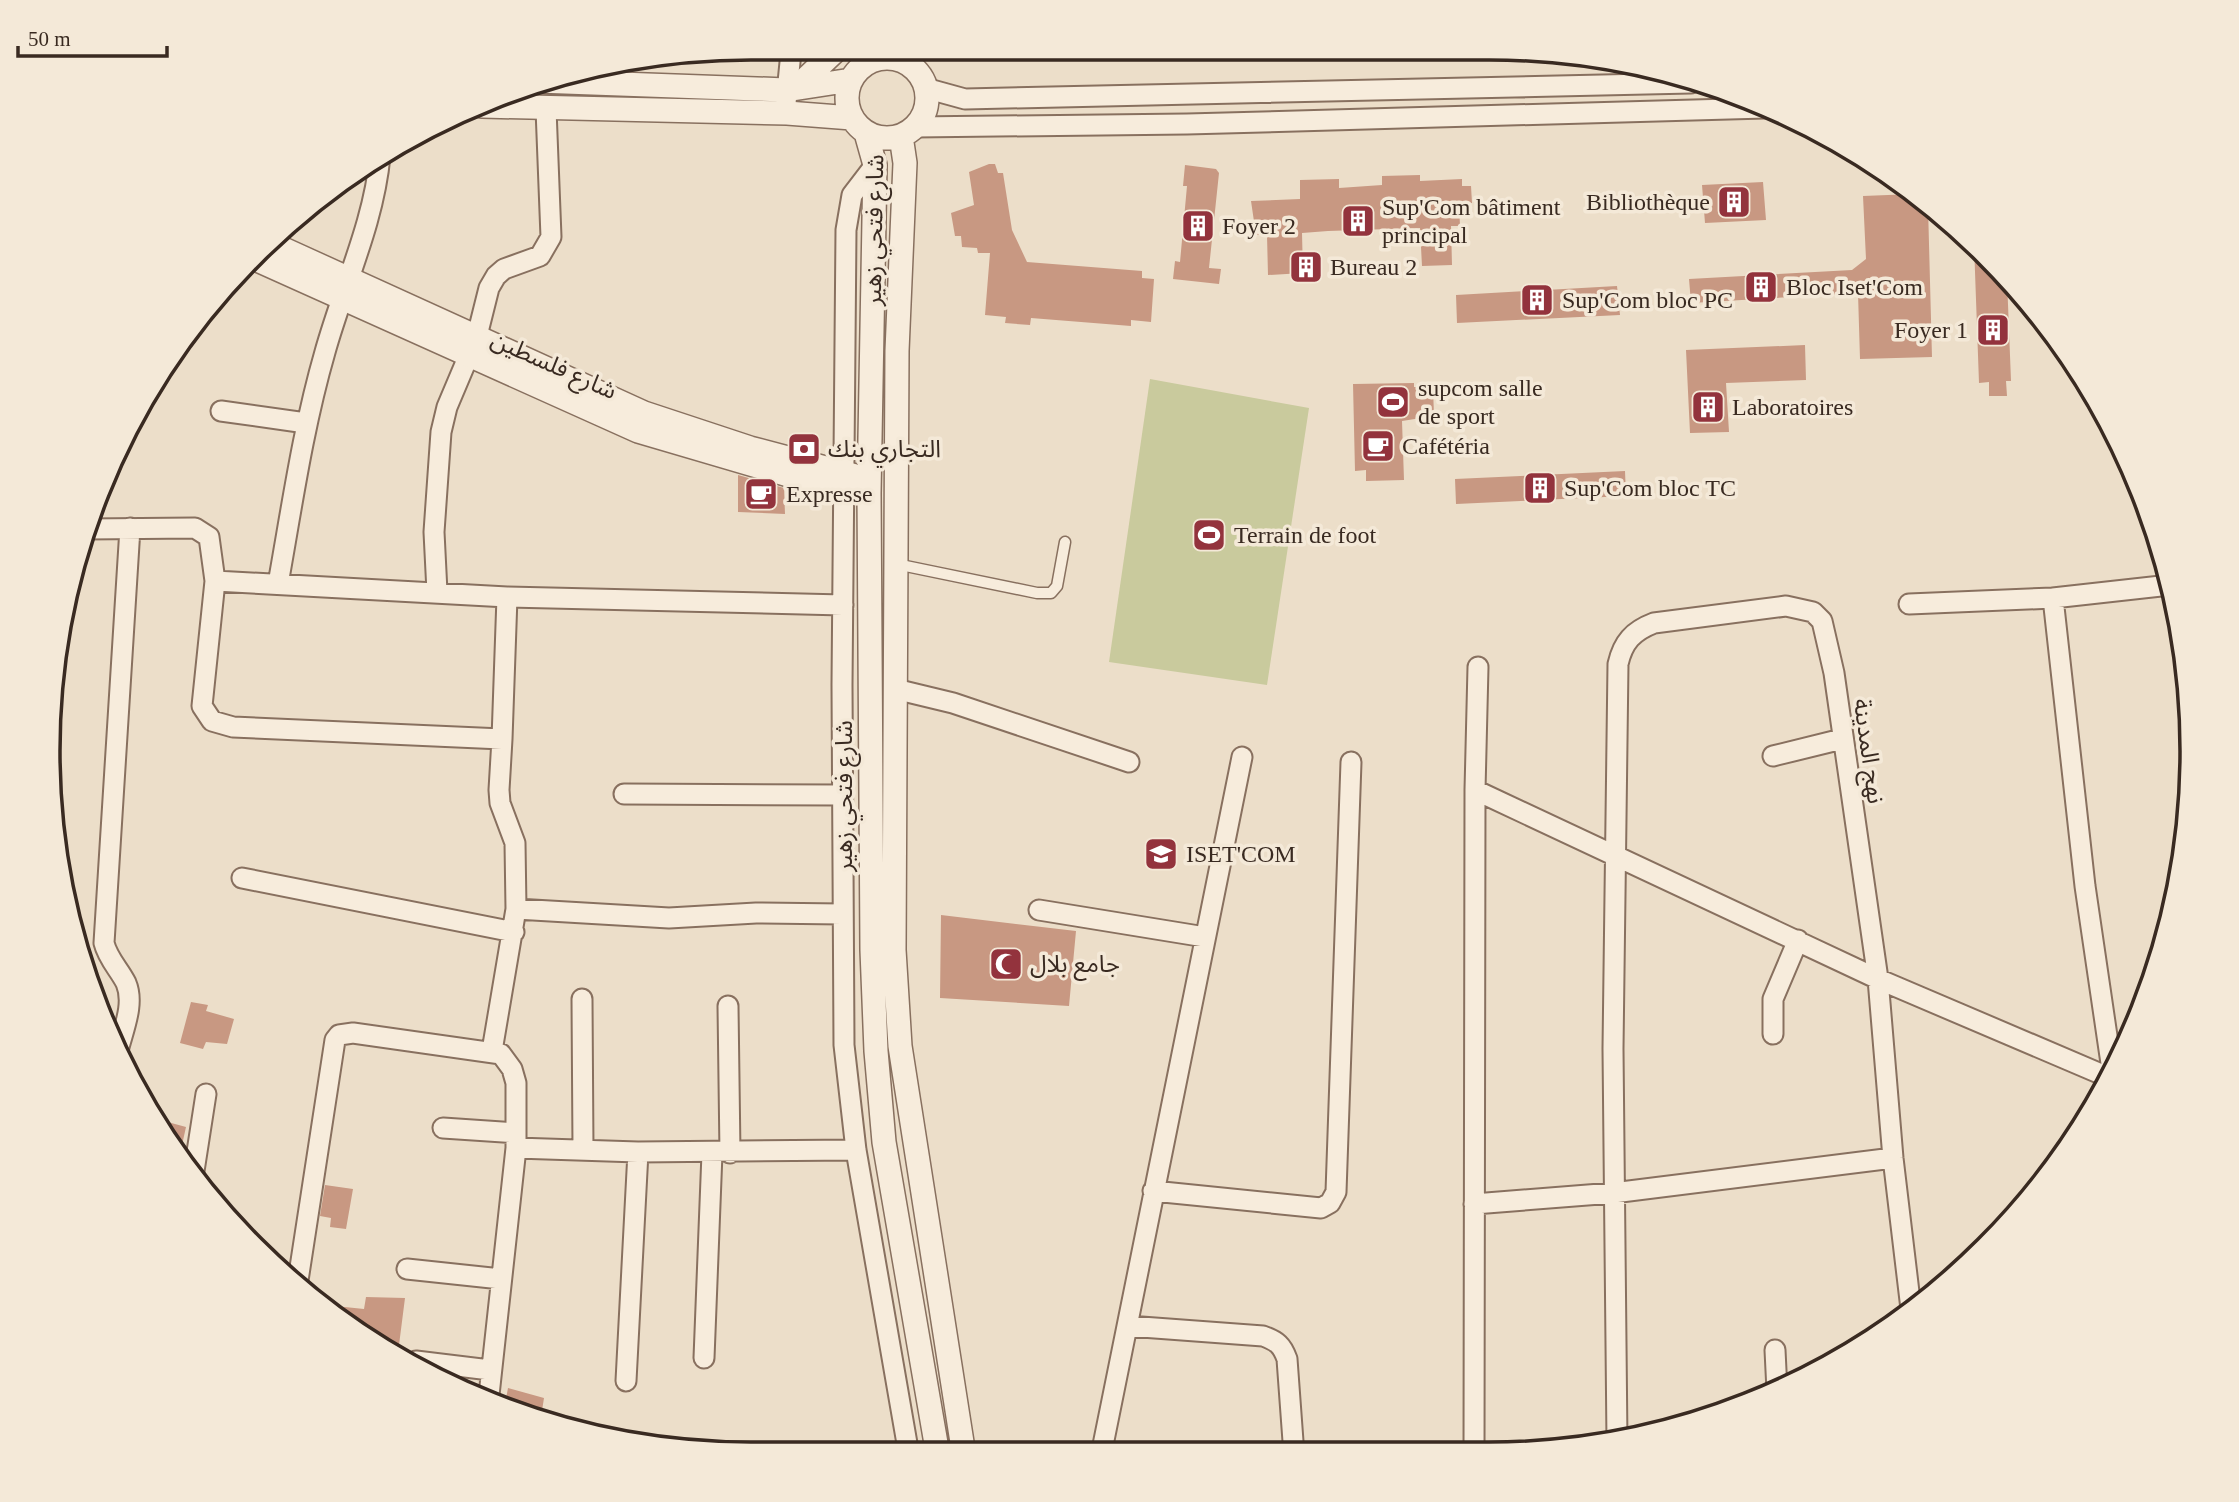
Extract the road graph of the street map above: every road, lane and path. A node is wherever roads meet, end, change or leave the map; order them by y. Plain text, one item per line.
1 (791, 60) edge
2 (826, 60) edge
3 (882, 60) edge
4 (896, 60) edge
5 (861, 66) edge
6 (918, 70) edge
7 (572, 83) edge
8 (1669, 84) edge
9 (1468, 89) junction
10 (789, 97) junction
11 (501, 107) edge
12 (546, 108) junction
13 (1744, 109) edge
14 (1468, 117) junction
15 (859, 125) junction
16 (908, 131) junction
17 (875, 165) junction
18 (378, 169) edge
19 (277, 248) edge
20 (263, 261) edge
21 (344, 288) junction
22 (472, 346) junction
23 (221, 411) dead end
24 (306, 423) junction
25 (845, 482) junction
26 (869, 486) junction
27 (96, 528) edge
28 (130, 528) junction
29 (1065, 542) dead end
30 (895, 564) junction
31 (215, 581) junction
32 (278, 584) junction
33 (2159, 587) edge
34 (438, 592) junction
35 (508, 597) junction
36 (2053, 598) junction
37 (1909, 604) dead end
38 (843, 605) junction
39 (1478, 667) dead end
40 (895, 690) junction
41 (502, 739) junction
42 (1842, 739) junction
43 (1773, 757) dead end
44 (1242, 758) dead end
45 (1129, 762) dead end
46 (1351, 762) dead end
47 (1475, 790) junction
48 (624, 794) dead end
49 (842, 795) junction
50 (1615, 856) junction
51 (242, 878) dead end
52 (516, 909) junction
53 (1039, 910) dead end
54 (842, 914) junction
55 (514, 932) junction
56 (1205, 937) junction
57 (1798, 940) junction
58 (1878, 979) junction
59 (582, 999) dead end
60 (727, 1006) dead end
61 (1773, 1034) dead end
62 (122, 1037) edge
63 (492, 1051) junction
64 (2110, 1054) edge
65 (2099, 1073) edge
66 (206, 1094) dead end
67 (443, 1128) dead end
68 (516, 1140) junction
69 (583, 1149) junction
70 (856, 1150) junction
71 (638, 1153) junction
72 (721, 1153) junction
73 (1893, 1158) junction
74 (195, 1163) edge
75 (1153, 1191) junction
76 (1613, 1193) junction
77 (1474, 1204) junction
78 (407, 1269) dead end
79 (299, 1274) edge
80 (501, 1279) junction
81 (1911, 1299) edge
82 (1128, 1326) junction
83 (1775, 1350) dead end
84 (704, 1358) dead end
85 (429, 1363) edge
86 (490, 1370) junction
87 (1776, 1379) edge
88 (626, 1381) dead end
89 (489, 1391) edge
90 (1617, 1430) edge
91 (907, 1442) edge
92 (935, 1442) edge
93 (962, 1442) edge
94 (1104, 1442) edge
95 (1293, 1442) edge
96 (1474, 1442) edge

1 - 10 street
2 - 10 street
3 - 5 street
4 - 6 street
5 - 10 street
5 - 15 street
6 - 9 street
6 - 16 street
7 - 10 street
8 - 9 street
9 - 14 lane
10 - 12 street
10 - 15 street
11 - 12 street
12 - 22 street
13 - 14 street
14 - 16 street
15 - 16 street
15 - 17 street, شارع فتحي زهير
16 - 30 street, شارع فتحي زهير
17 - 25 street
17 - 26 street, شارع فتحي زهير
18 - 21 street
19 - 21 street, شارع فلسطين
20 - 21 street, شارع فلسطين
21 - 22 street, شارع فلسطين
21 - 24 street
22 - 25 street, شارع فلسطين
22 - 34 street
23 - 24 street
24 - 32 street
25 - 26 street, شارع فلسطين
25 - 38 street
26 - 92 street, شارع فتحي زهير
27 - 28 street
28 - 31 street
28 - 62 street
29 - 30 lane
30 - 40 street, شارع فتحي زهير
31 - 32 street
31 - 41 street
32 - 34 street
33 - 36 street
34 - 35 street
35 - 38 street
35 - 41 street
36 - 37 street
36 - 64 street
38 - 49 street
39 - 47 street
40 - 45 street
40 - 93 street, شارع فتحي زهير
41 - 52 street
42 - 43 street
42 - 50 street, نهج المدينة
42 - 58 street, نهج المدينة
44 - 56 street
46 - 75 street
47 - 50 street
47 - 77 street
48 - 49 street
49 - 54 street
50 - 57 street
50 - 76 street
51 - 55 street
52 - 54 street
52 - 55 street
53 - 56 street
54 - 70 street
55 - 63 street
56 - 75 street
57 - 58 street
57 - 61 street
58 - 65 street
58 - 73 street, نهج المدينة
59 - 69 street
60 - 72 street
63 - 68 street
63 - 79 street
66 - 74 street
67 - 68 street
68 - 69 street
68 - 80 street
69 - 71 street
70 - 72 street
70 - 91 street
71 - 72 street
71 - 88 street
72 - 84 street
73 - 76 street
73 - 81 street, نهج المدينة
75 - 82 street
76 - 77 street
76 - 90 street
77 - 96 street
78 - 80 street
80 - 86 street
82 - 94 street
82 - 95 street
83 - 87 street
85 - 86 street
86 - 89 street

